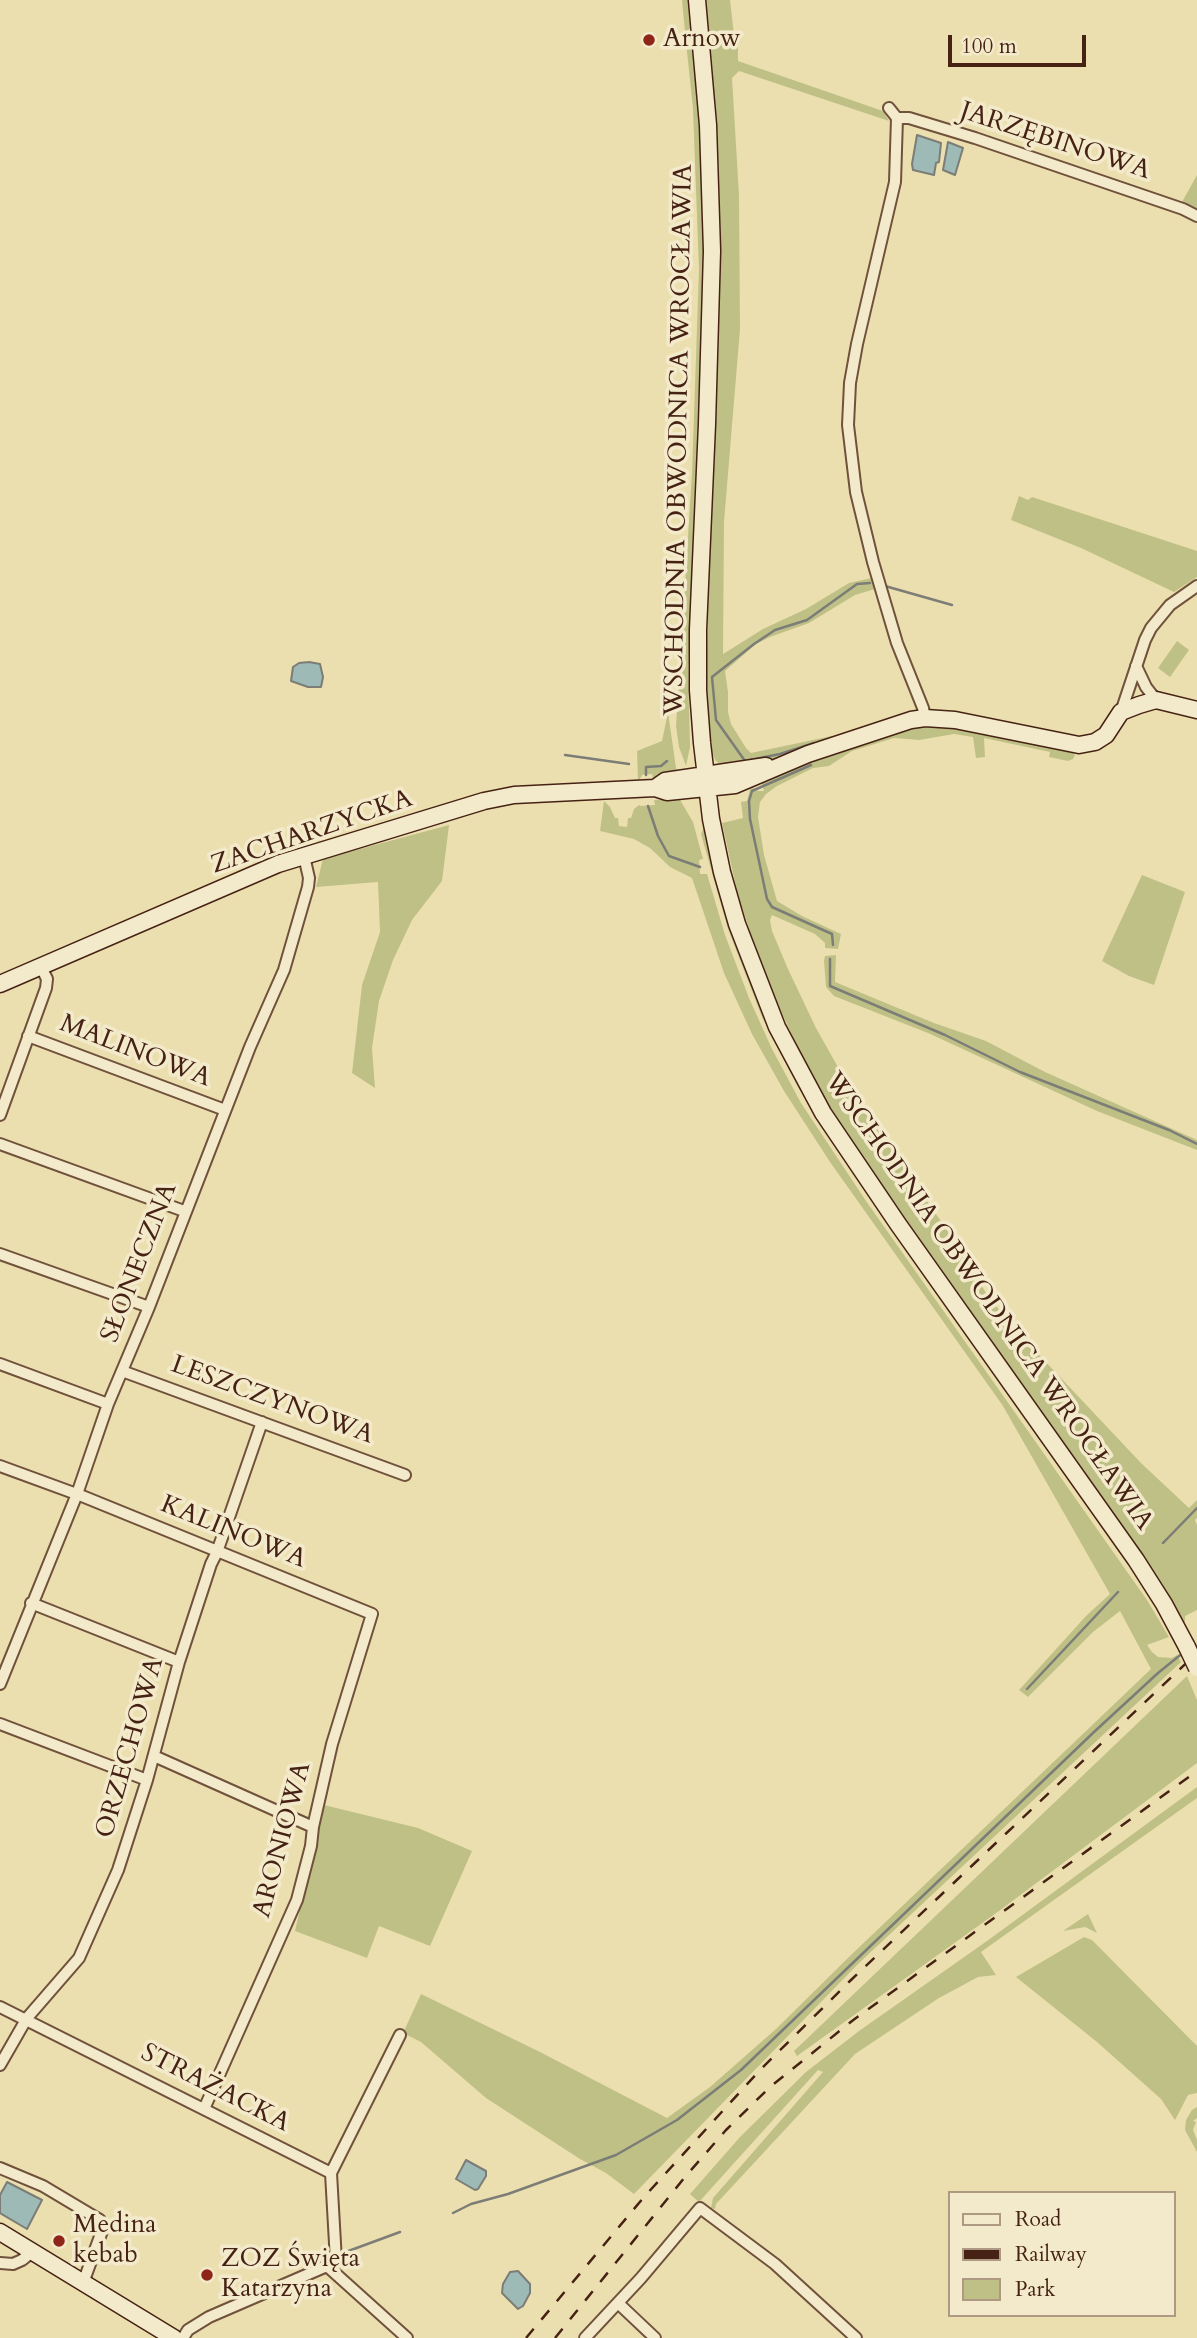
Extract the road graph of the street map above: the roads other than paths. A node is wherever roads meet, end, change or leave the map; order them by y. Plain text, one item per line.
1 (696, 0) edge
2 (889, 108) dead end
3 (897, 118) junction
4 (1197, 216) edge
5 (1197, 586) edge
6 (1136, 666) junction
7 (1156, 700) junction
8 (1197, 710) edge
9 (1121, 712) junction
10 (925, 718) junction
11 (702, 743) junction
12 (683, 778) junction
13 (734, 778) junction
14 (706, 782) junction
15 (655, 788) junction
16 (710, 813) junction
17 (304, 856) junction
18 (41, 967) junction
19 (0, 984) edge
20 (29, 1036) junction
21 (225, 1110) junction
22 (0, 1115) edge
23 (0, 1144) edge
24 (184, 1211) junction
25 (0, 1254) edge
26 (149, 1307) junction
27 (0, 1364) edge
28 (122, 1370) junction
29 (108, 1404) junction
30 (262, 1422) junction
31 (0, 1466) edge
32 (405, 1475) dead end
33 (76, 1494) junction
34 (217, 1552) junction
35 (31, 1603) junction
36 (372, 1614) joint
37 (179, 1662) junction
38 (1197, 1668) edge
39 (0, 1685) edge
40 (0, 1724) edge
41 (154, 1756) junction
42 (147, 1780) junction
43 (313, 1827) junction
44 (0, 2007) edge
45 (27, 2018) junction
46 (400, 2035) dead end
47 (0, 2065) edge
48 (204, 2109) junction
49 (0, 2168) edge
50 (331, 2173) junction
51 (0, 2232) edge
52 (32, 2252) junction
53 (336, 2261) dead end
54 (0, 2263) edge
55 (83, 2283) junction
56 (618, 2303) junction
57 (174, 2338) edge
58 (183, 2338) edge
59 (407, 2338) edge
60 (585, 2338) edge
61 (655, 2338) edge
62 (856, 2338) edge

1 - 11 main road, WSCHODNIA OBWODNICA WROCŁAWIA
2 - 3 street
3 - 4 street, JARZĘBINOWA
3 - 10 street
5 - 6 street
6 - 7 street
6 - 9 street
7 - 8 main road
7 - 9 main road
9 - 10 main road, ZACHARZYCKA
10 - 13 main road, ZACHARZYCKA
11 - 12 main road
11 - 13 main road
11 - 14 main road, WSCHODNIA OBWODNICA WROCŁAWIA
12 - 14 main road, ZACHARZYCKA
12 - 15 main road, ZACHARZYCKA
13 - 14 main road, ZACHARZYCKA
13 - 16 main road
14 - 15 main road, ZACHARZYCKA
14 - 16 main road, WSCHODNIA OBWODNICA WROCŁAWIA
15 - 17 main road, ZACHARZYCKA
16 - 38 main road, WSCHODNIA OBWODNICA WROCŁAWIA, bridge
17 - 18 main road, ZACHARZYCKA
17 - 21 street, SŁONECZNA
18 - 19 main road, ZACHARZYCKA
18 - 20 street
20 - 21 street, MALINOWA
20 - 22 street
21 - 24 street, SŁONECZNA
23 - 24 street
24 - 26 street, SŁONECZNA
25 - 26 street
26 - 28 street, SŁONECZNA
27 - 29 street
28 - 29 street, SŁONECZNA
28 - 30 street, LESZCZYNOWA
29 - 33 street, SŁONECZNA
30 - 32 street, LESZCZYNOWA
30 - 34 street, ORZECHOWA
31 - 33 street, KALINOWA
33 - 34 street, KALINOWA
33 - 35 street, SŁONECZNA
34 - 36 street, KALINOWA
34 - 37 street, ORZECHOWA
35 - 37 street
35 - 39 street, SŁONECZNA
36 - 43 street, ARONIOWA
37 - 41 street, ORZECHOWA
40 - 42 street
41 - 42 street, ORZECHOWA
41 - 43 street
42 - 45 street, ORZECHOWA
43 - 48 street, ARONIOWA
44 - 45 street, STRAŻACKA
45 - 47 street, ORZECHOWA
45 - 48 street, STRAŻACKA
46 - 50 street
48 - 50 street, STRAŻACKA
49 - 55 street
50 - 53 street
51 - 52 main road
52 - 54 street
52 - 55 main road
55 - 57 main road
56 - 60 street
56 - 61 street
56 - 62 street
58 - 59 street

